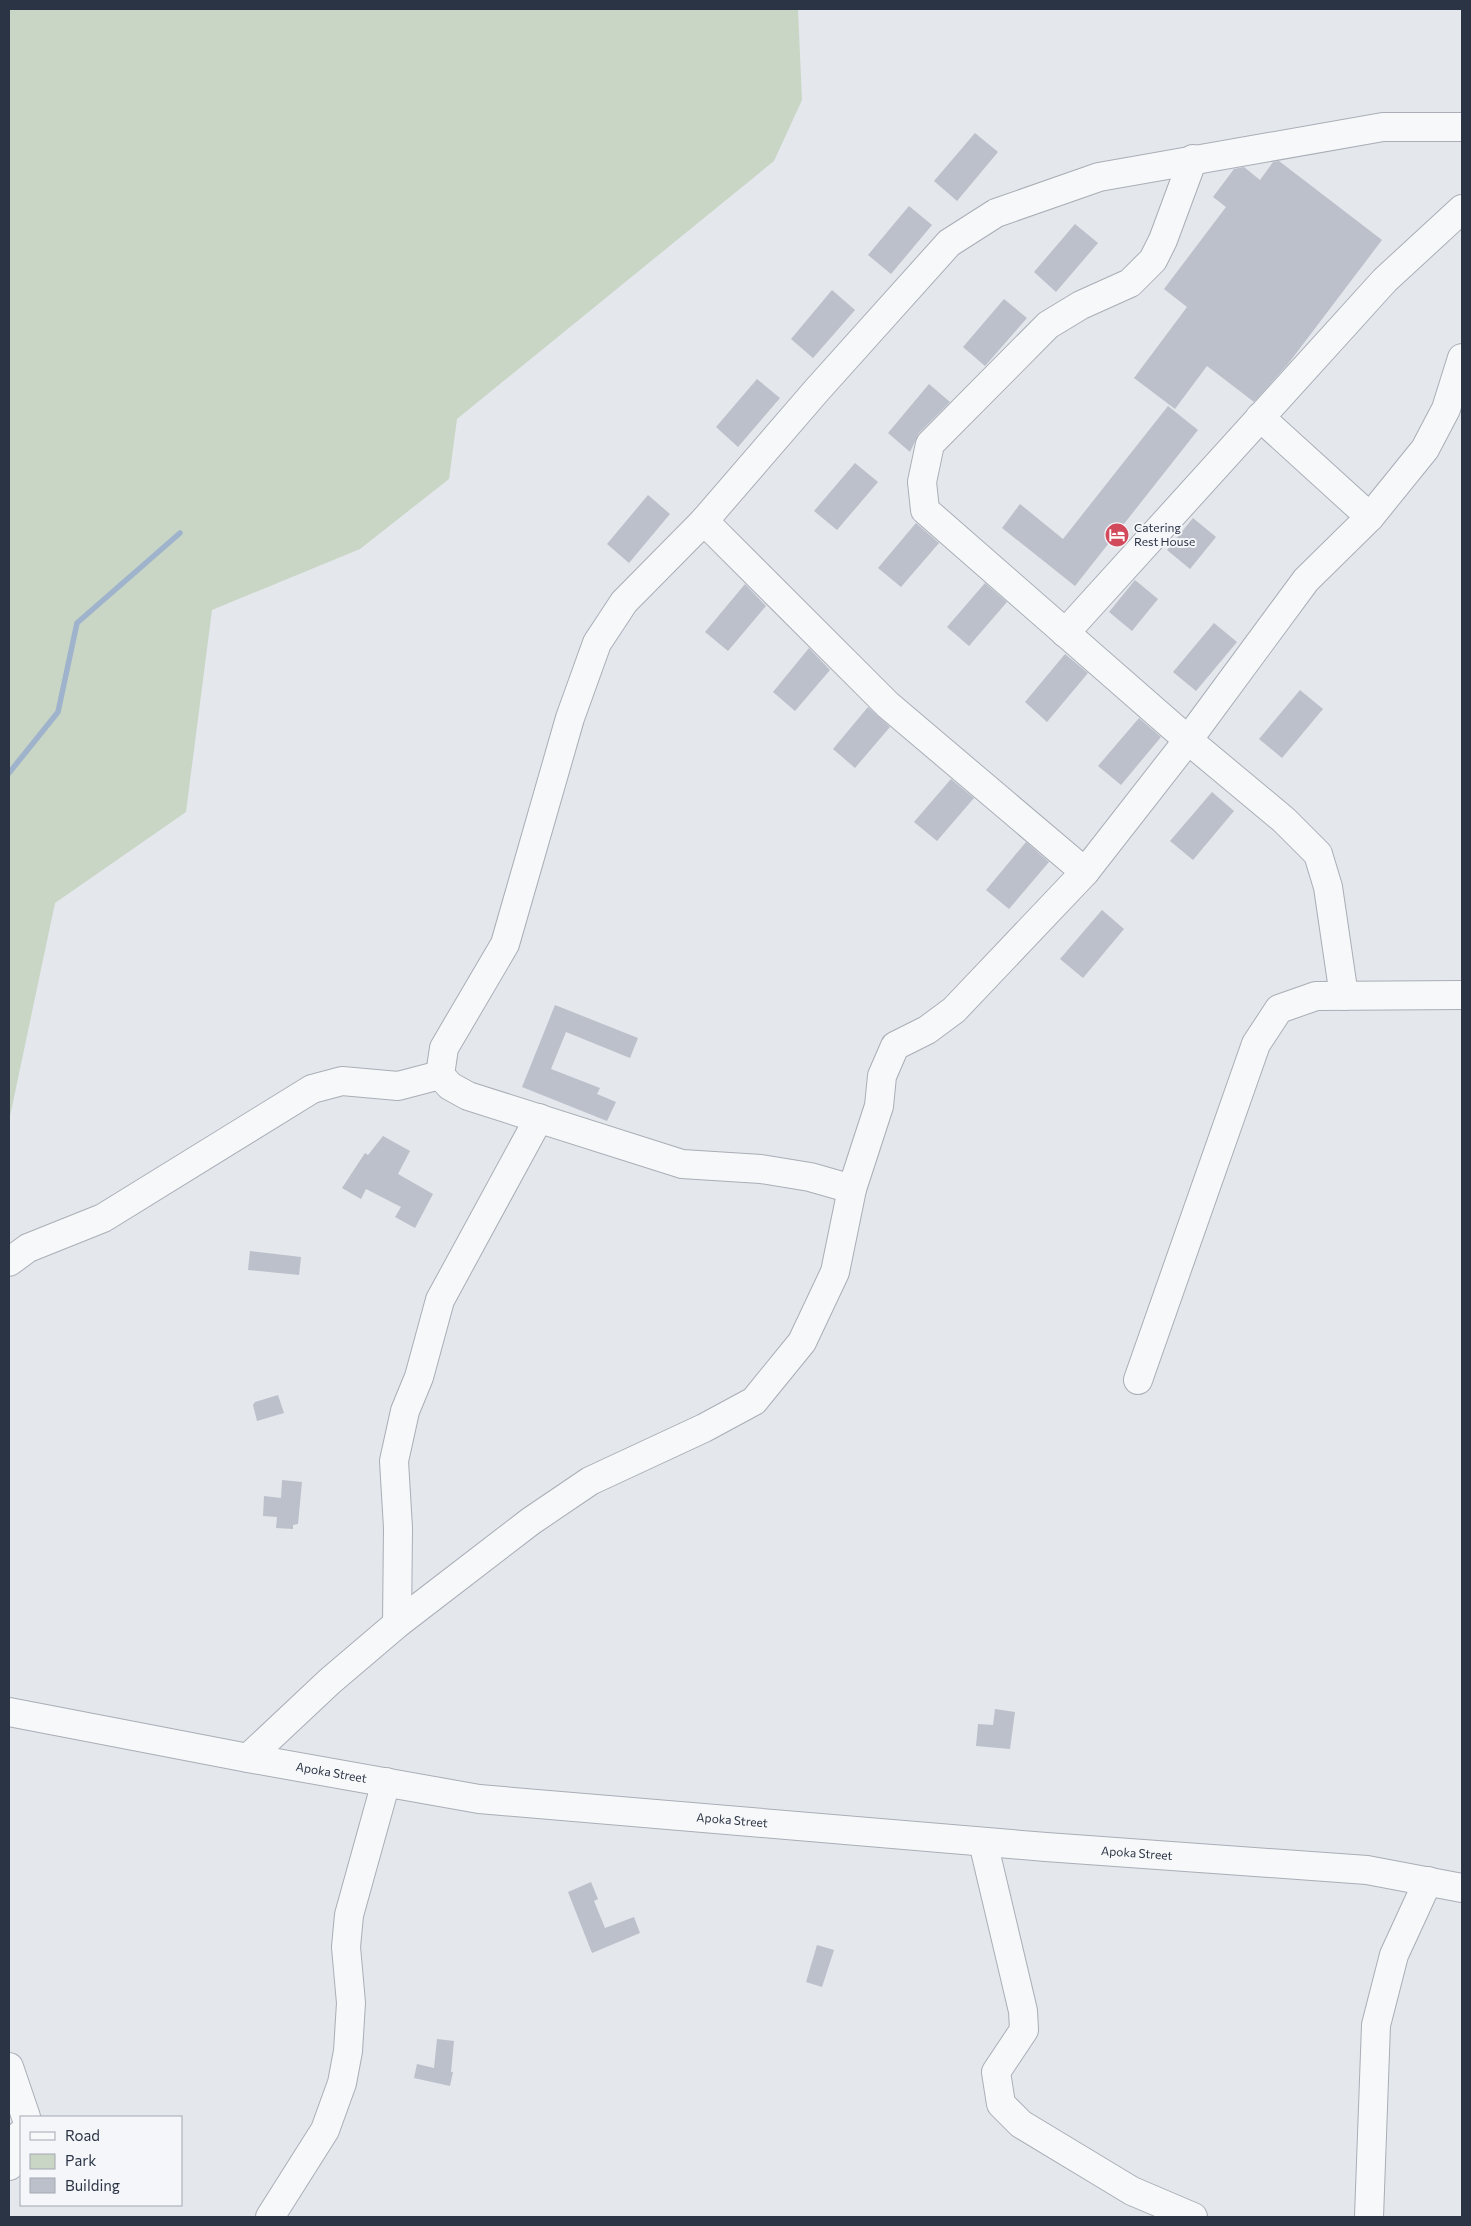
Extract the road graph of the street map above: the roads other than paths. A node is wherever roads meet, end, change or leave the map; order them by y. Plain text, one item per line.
1 (1462, 127) edge
2 (1193, 159) junction
3 (1462, 209) edge
4 (1462, 358) edge
5 (1260, 417) junction
6 (1370, 516) junction
7 (704, 521) junction
8 (1065, 633) junction
9 (1188, 740) junction
10 (1085, 872) junction
11 (1462, 995) edge
12 (1344, 996) junction
13 (440, 1075) junction
14 (539, 1118) junction
15 (852, 1189) junction
16 (9, 1262) edge
17 (1138, 1380) dead end
18 (397, 1624) junction
19 (9, 1712) edge
20 (248, 1758) junction
21 (386, 1782) junction
22 (983, 1842) junction
23 (1428, 1881) junction
24 (1462, 1888) edge
25 (9, 2067) edge
26 (26, 2116) edge
27 (20, 2137) edge
28 (9, 2166) edge
29 (270, 2217) edge
30 (1193, 2217) edge
31 (1369, 2217) edge

1 - 2 street
2 - 7 street
2 - 8 street
3 - 5 street
4 - 6 street
5 - 6 street
5 - 8 street
6 - 9 street
7 - 10 street
7 - 13 street
8 - 9 street
9 - 10 street
9 - 12 street
10 - 15 street
11 - 12 street
12 - 17 street
13 - 14 street
13 - 16 street
14 - 15 street
14 - 18 street
15 - 18 street
18 - 20 street
19 - 20 street, Apoka Street
20 - 21 street, Apoka Street
21 - 22 street, Apoka Street
21 - 29 street
22 - 23 street, Apoka Street
22 - 30 street
23 - 24 street, Apoka Street
23 - 31 street
25 - 26 street
27 - 28 street

